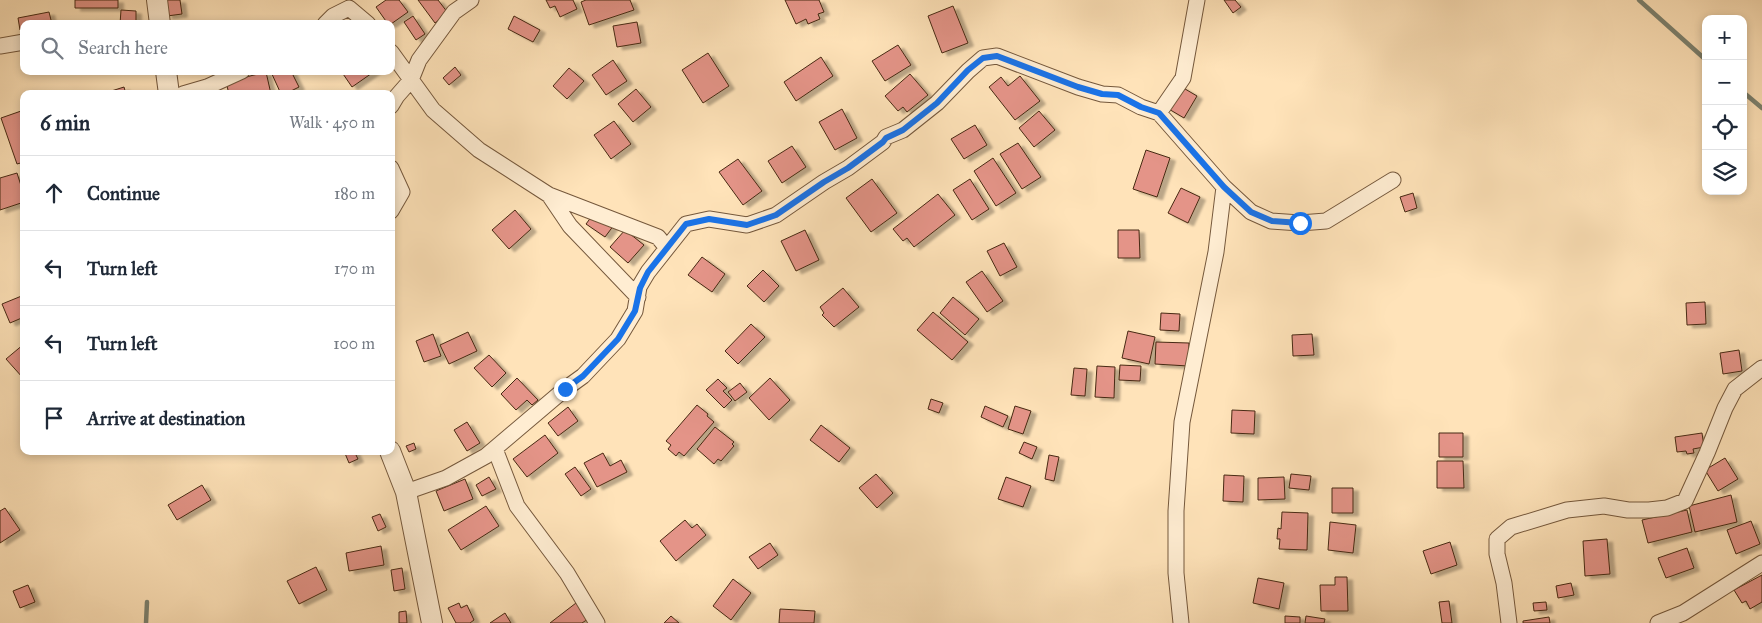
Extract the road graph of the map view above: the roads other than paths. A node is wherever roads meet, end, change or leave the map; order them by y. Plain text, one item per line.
1 (157, 0) edge
2 (471, 0) edge
3 (1197, 0) edge
4 (160, 20) edge
5 (329, 20) edge
6 (363, 20) edge
7 (20, 43) edge
8 (0, 46) edge
9 (395, 58) edge
10 (167, 75) edge
11 (233, 75) edge
12 (411, 80) junction
13 (168, 90) edge
14 (197, 90) edge
15 (395, 99) edge
16 (1159, 113) junction
17 (395, 177) edge
18 (1393, 180) dead end
19 (1224, 187) junction
20 (549, 195) junction
21 (395, 204) edge
22 (667, 248) junction
23 (638, 297) junction
24 (1762, 368) edge
25 (495, 449) junction
26 (392, 455) edge
27 (406, 492) junction
28 (1762, 563) edge
29 (432, 623) edge
30 (598, 623) edge
31 (1181, 623) edge
32 (1509, 623) edge
33 (1658, 623) edge

1 - 4 street
2 - 12 street
3 - 16 street
5 - 6 street
7 - 8 street
9 - 12 street
10 - 13 street
11 - 14 street
12 - 15 street
12 - 20 street
16 - 19 street
16 - 22 street
17 - 21 street
18 - 19 street
19 - 31 street
20 - 22 street
20 - 23 street
22 - 23 street
23 - 25 street
24 - 32 street
25 - 27 street
25 - 30 street
26 - 27 street
27 - 29 street
28 - 33 street

